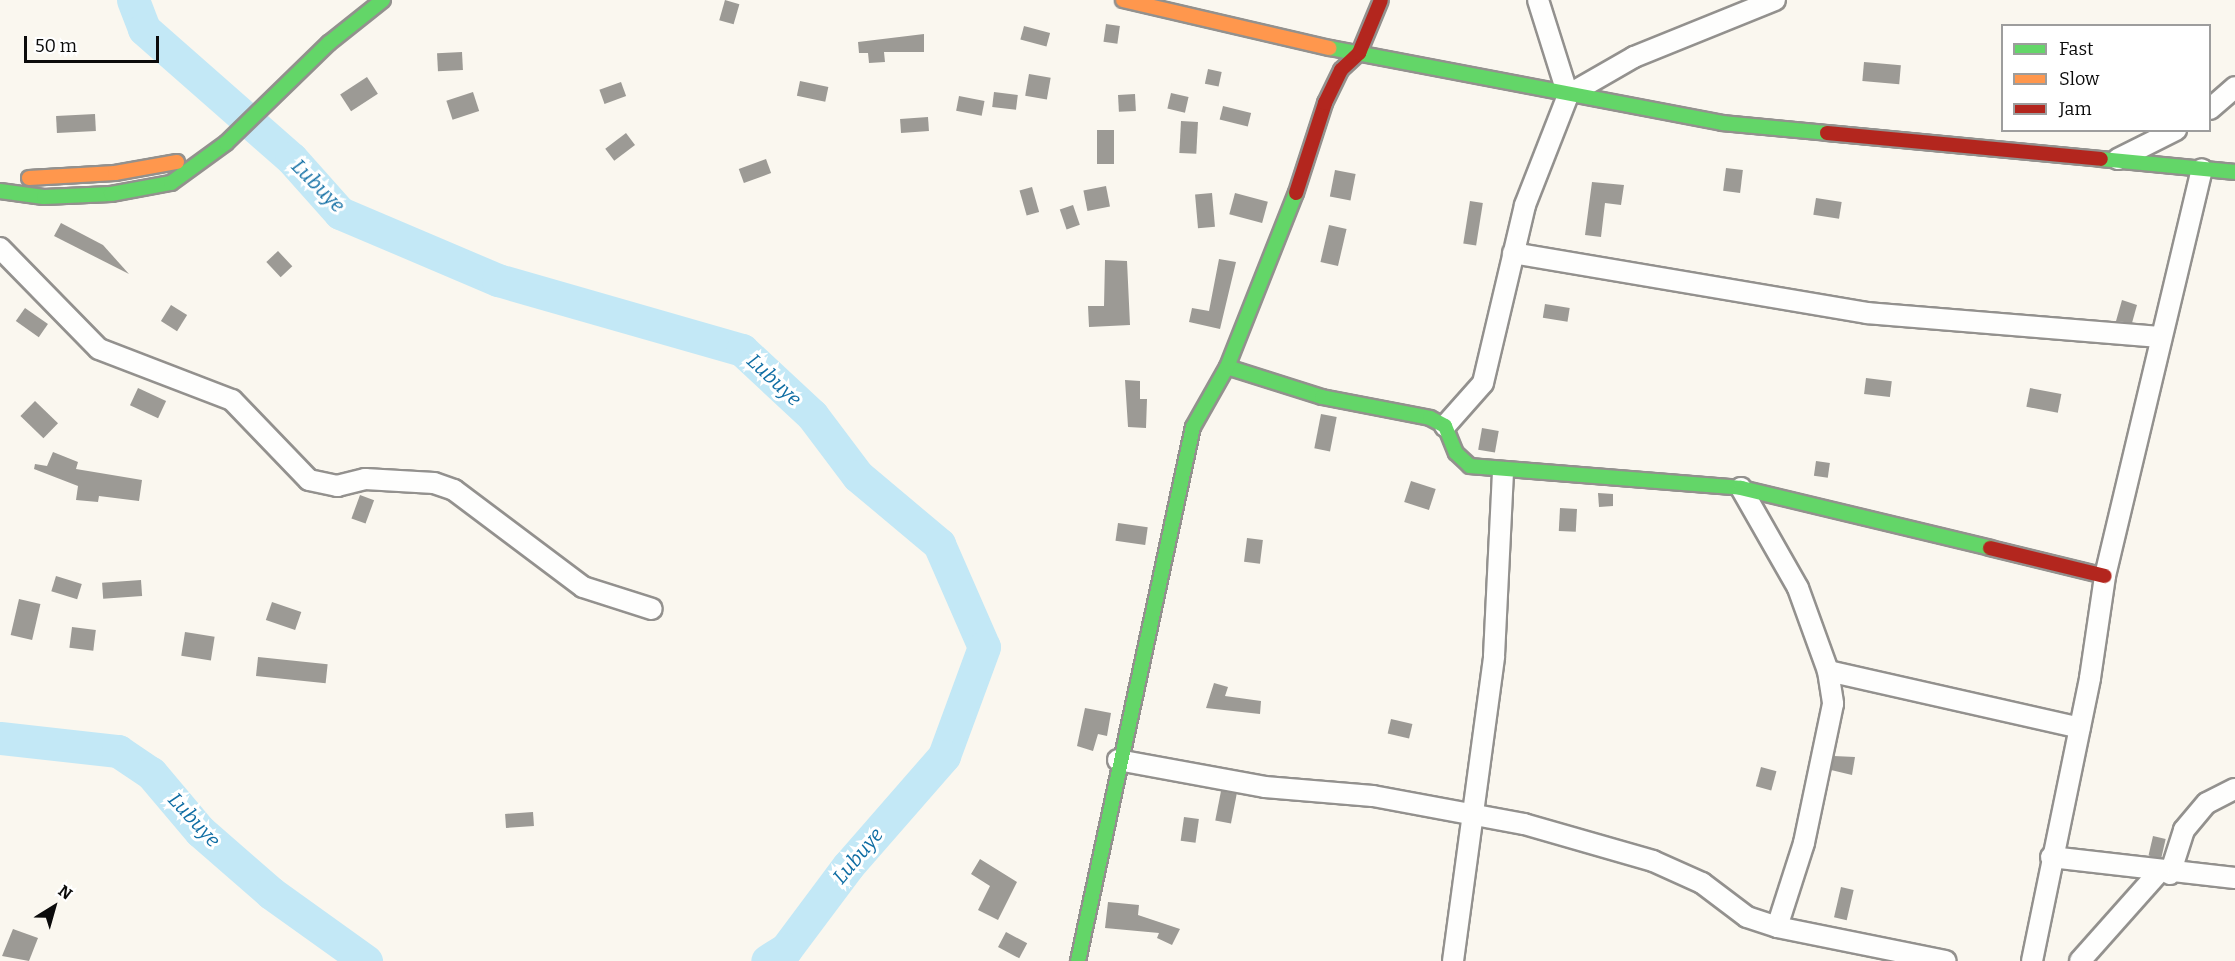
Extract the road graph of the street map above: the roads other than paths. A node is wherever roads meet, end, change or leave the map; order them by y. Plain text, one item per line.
1 (383, 0) edge
2 (1123, 0) edge
3 (1381, 0) edge
4 (1538, 0) edge
5 (1775, 0) edge
6 (1359, 53) junction
7 (2235, 87) edge
8 (1568, 95) junction
9 (2211, 108) edge
10 (2172, 132) edge
11 (221, 147) junction
12 (2116, 161) junction
13 (2202, 170) junction
14 (2235, 172) edge
15 (0, 175) edge
16 (0, 191) edge
17 (0, 249) edge
18 (1513, 253) junction
19 (2159, 337) junction
20 (1227, 367) junction
21 (1445, 426) junction
22 (1503, 472) junction
23 (1740, 488) junction
24 (2105, 576) junction
25 (652, 609) dead end
26 (1828, 671) junction
27 (2079, 728) junction
28 (1118, 760) junction
29 (2235, 789) edge
30 (1474, 814) junction
31 (2051, 857) junction
32 (2165, 873) junction
33 (2235, 878) edge
34 (1778, 927) junction
35 (1078, 961) edge
36 (1453, 961) edge
37 (1946, 961) edge
38 (2032, 961) edge
39 (2080, 961) edge

1 - 11 street
2 - 6 street
3 - 6 street
4 - 8 street
5 - 8 street
6 - 8 street
6 - 20 street
7 - 9 street
8 - 12 street
8 - 18 street
10 - 12 street
11 - 15 street
11 - 16 street
12 - 13 street
13 - 14 street
13 - 19 street
17 - 25 street
18 - 19 street
18 - 21 street
19 - 24 street
20 - 21 street
20 - 28 street
21 - 22 street
22 - 23 street
22 - 30 street
23 - 24 street
23 - 26 street
24 - 27 street
26 - 27 street
26 - 34 street
27 - 31 street
28 - 30 street
28 - 35 street
29 - 32 street
30 - 34 street
30 - 36 street
31 - 32 street
31 - 38 street
32 - 33 street
32 - 39 street
34 - 37 street

